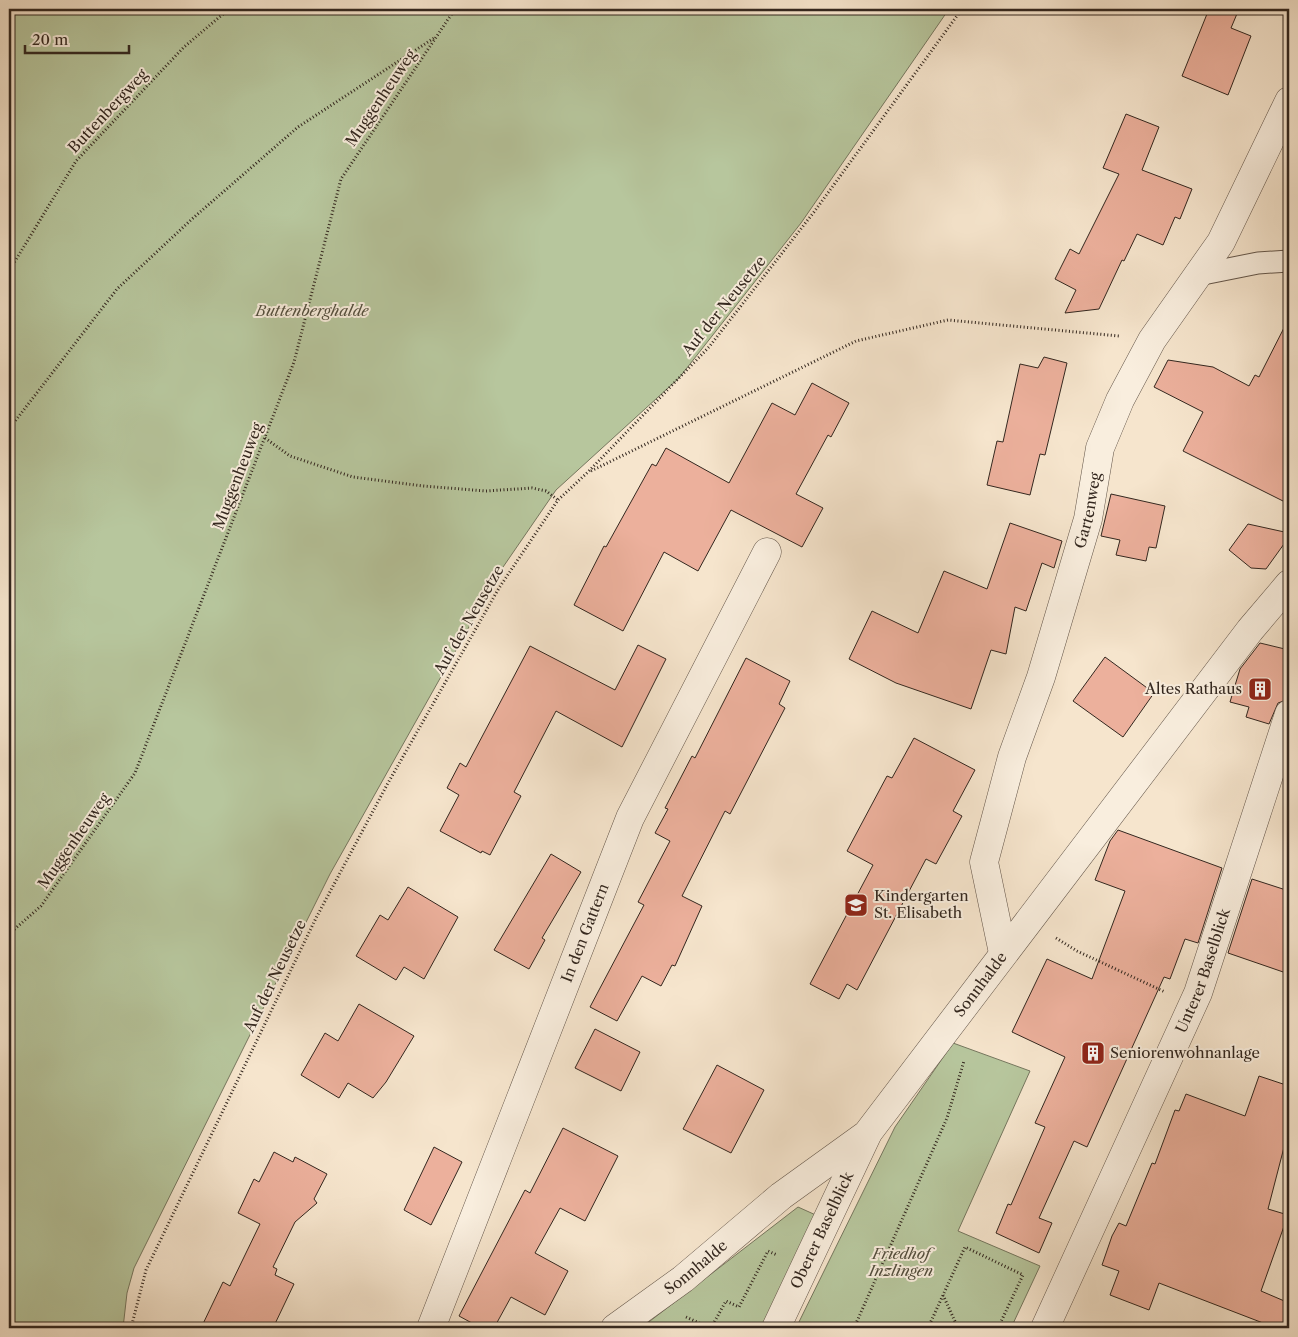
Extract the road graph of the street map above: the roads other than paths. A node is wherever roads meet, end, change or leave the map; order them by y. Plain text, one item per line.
1 (1289, 100) edge
2 (1289, 261) edge
3 (1198, 275) junction
4 (767, 552) dead end
5 (1289, 584) edge
6 (1289, 714) edge
7 (1003, 953) junction
8 (867, 1134) junction
9 (431, 1328) edge
10 (615, 1328) edge
11 (776, 1328) edge
12 (1045, 1328) edge

1 - 3 street, Gartenweg
2 - 3 lane
3 - 7 street, Gartenweg
4 - 9 street, In den Gattern
5 - 7 street, Sonnhalde
6 - 12 street, Unterer Baselblick
7 - 8 street, Sonnhalde
8 - 10 street, Sonnhalde
8 - 11 street, Oberer Baselblick

